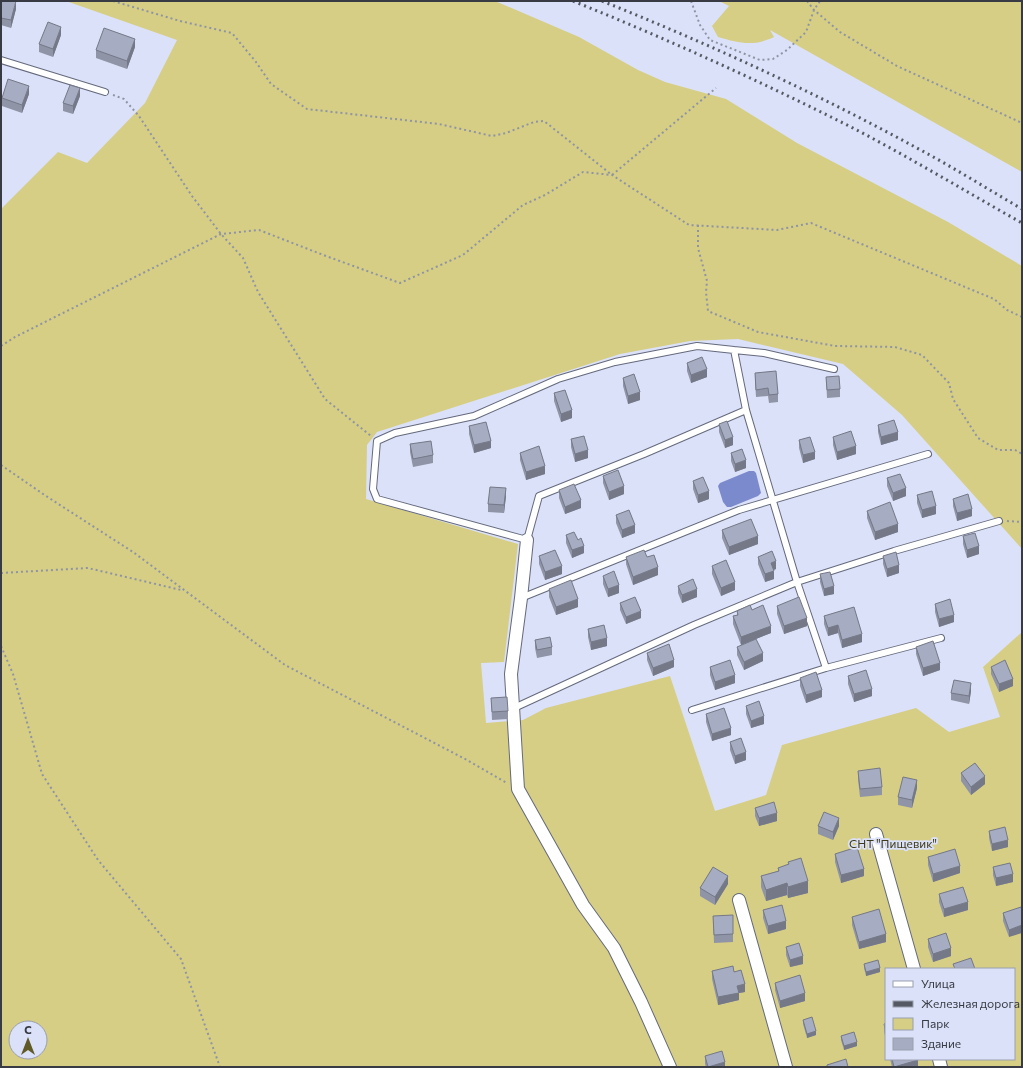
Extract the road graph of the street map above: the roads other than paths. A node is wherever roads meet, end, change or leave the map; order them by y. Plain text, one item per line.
1 (1, 60) edge
2 (105, 92) road end
3 (734, 350) junction
4 (834, 369) dead end
5 (746, 410) junction
6 (928, 454) dead end
7 (772, 499) junction
8 (998, 521) road end
9 (527, 540) junction
10 (797, 582) junction
11 (521, 598) junction
12 (941, 638) dead end
13 (826, 668) junction
14 (514, 708) junction
15 (692, 710) dead end
16 (876, 834) dead end
17 (739, 900) dead end
18 (914, 968) edge
19 (670, 1067) edge
20 (786, 1067) edge

1 - 2 lane
3 - 4 lane
3 - 5 lane
3 - 9 lane
5 - 7 lane
5 - 9 lane
6 - 7 lane
7 - 10 lane
7 - 11 lane
8 - 10 lane
9 - 11 street
10 - 13 lane
10 - 14 lane
11 - 14 street
12 - 13 lane
13 - 15 lane
14 - 19 street
16 - 18 street
17 - 20 street

